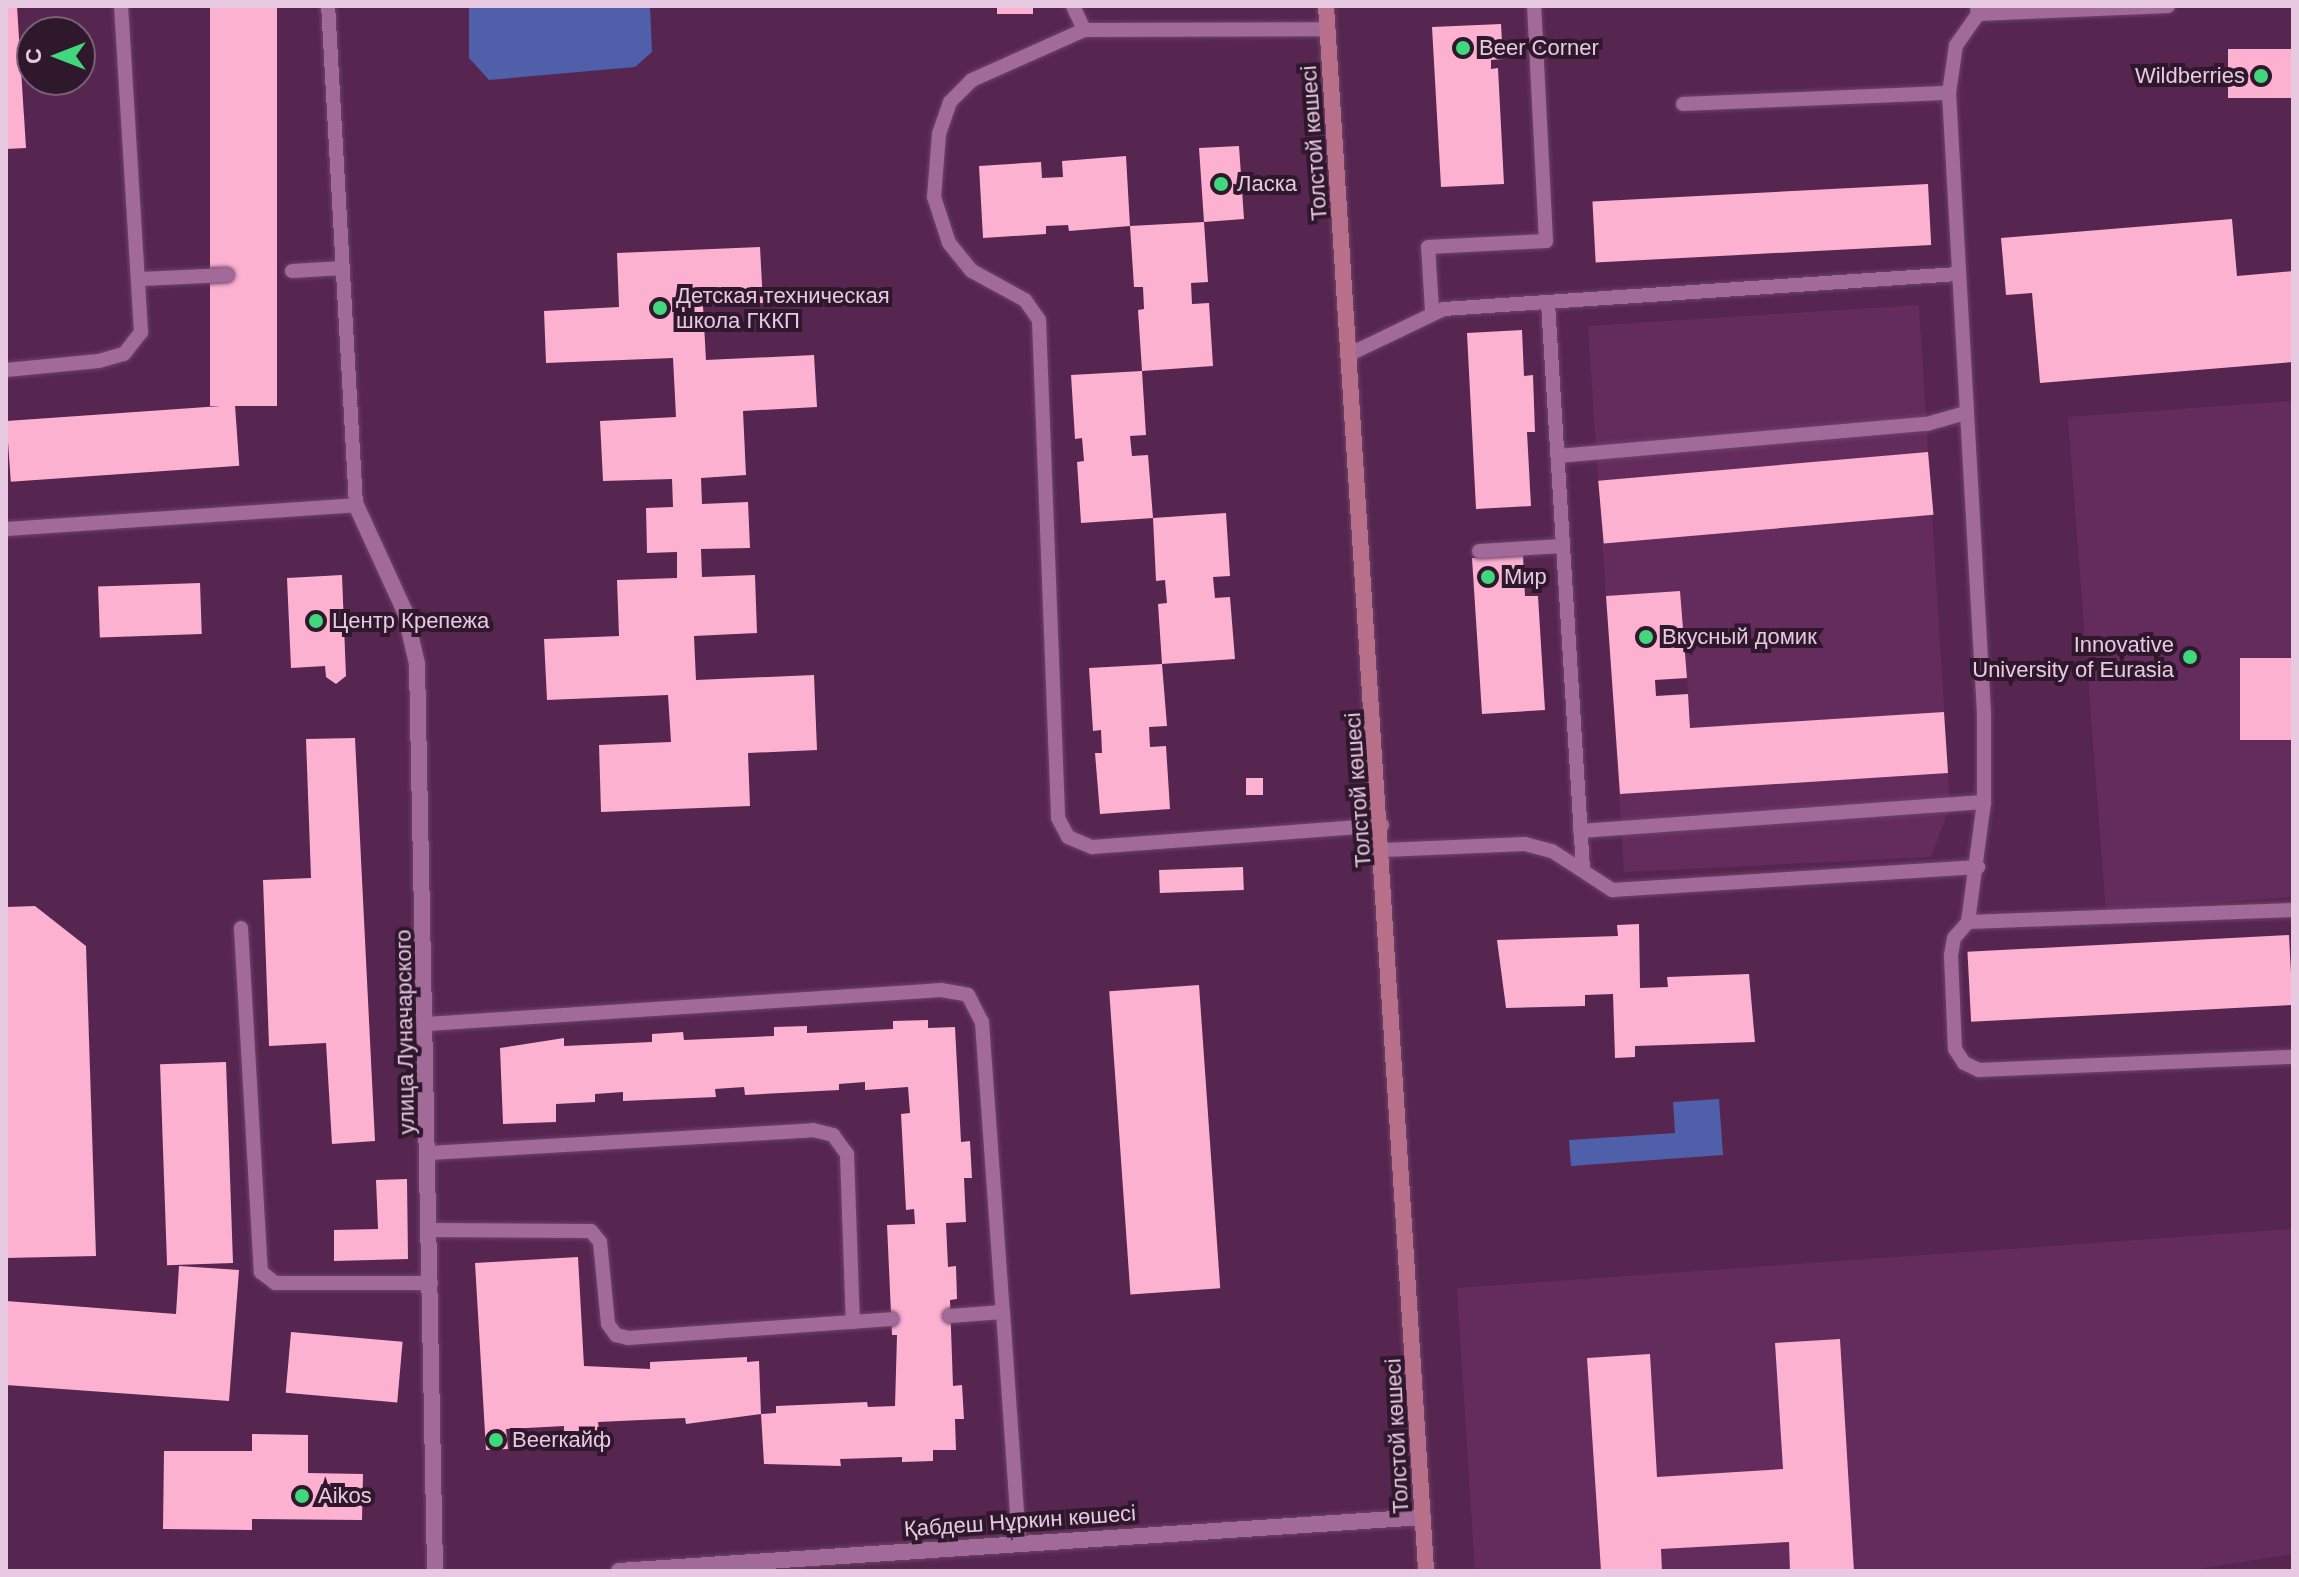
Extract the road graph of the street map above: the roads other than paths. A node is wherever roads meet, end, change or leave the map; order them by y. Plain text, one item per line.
1 (121, 6) edge
2 (328, 6) edge
3 (1073, 6) edge
4 (1326, 6) edge
5 (1534, 6) edge
6 (2168, 6) edge
7 (1977, 10) edge
8 (1328, 29) junction
9 (1084, 30) junction
10 (1949, 93) junction
11 (1683, 104) dead end
12 (343, 268) junction
13 (292, 271) dead end
14 (1957, 274) junction
15 (227, 275) dead end
16 (141, 279) junction
17 (1548, 303) junction
18 (1432, 310) junction
19 (1352, 353) junction
20 (6, 370) edge
21 (1965, 413) junction
22 (1558, 456) junction
23 (356, 505) junction
24 (6, 529) edge
25 (1563, 546) junction
26 (1479, 551) dead end
27 (1984, 802) junction
28 (1382, 825) junction
29 (1580, 831) junction
30 (1384, 850) junction
31 (1978, 867) junction
32 (1583, 869) junction
33 (2293, 910) edge
34 (1968, 922) junction
35 (241, 928) dead end
36 (427, 1024) junction
37 (2293, 1057) edge
38 (430, 1153) junction
39 (431, 1230) junction
40 (431, 1283) junction
41 (1003, 1312) junction
42 (950, 1316) dead end
43 (891, 1319) dead end
44 (853, 1322) junction
45 (1423, 1517) junction
46 (1019, 1542) junction
47 (435, 1571) edge
48 (619, 1571) edge
49 (1426, 1571) edge

1 - 16 lane
2 - 12 lane
3 - 9 lane
4 - 8 main road, Толстой көшесі
5 - 18 lane
6 - 7 lane
7 - 10 lane
8 - 9 lane
8 - 19 main road, Толстой көшесі
9 - 28 lane
10 - 11 lane
10 - 14 lane
12 - 13 lane
12 - 23 lane
14 - 17 lane
14 - 21 lane
15 - 16 lane
16 - 20 lane
17 - 18 lane
17 - 22 lane
18 - 19 lane
19 - 28 main road, Толстой көшесі
21 - 22 lane
21 - 27 lane
22 - 25 lane
23 - 24 lane
23 - 36 street, улица Луначарского
25 - 26 lane
25 - 29 lane
27 - 29 lane
27 - 31 lane
28 - 30 main road, Толстой көшесі
29 - 32 lane
30 - 32 lane
30 - 45 main road, Толстой көшесі
31 - 32 lane
31 - 34 lane
33 - 34 lane
34 - 37 lane
35 - 40 lane
36 - 38 street, улица Луначарского
36 - 41 lane
38 - 39 street, улица Луначарского
38 - 44 lane
39 - 40 street, улица Луначарского
39 - 44 lane
40 - 47 street, улица Луначарского
41 - 42 lane
41 - 46 lane
43 - 44 lane
45 - 46 street, Қабдеш Нұркин көшесі
45 - 49 main road, Толстой көшесі
46 - 48 street, Қабдеш Нұркин көшесі

